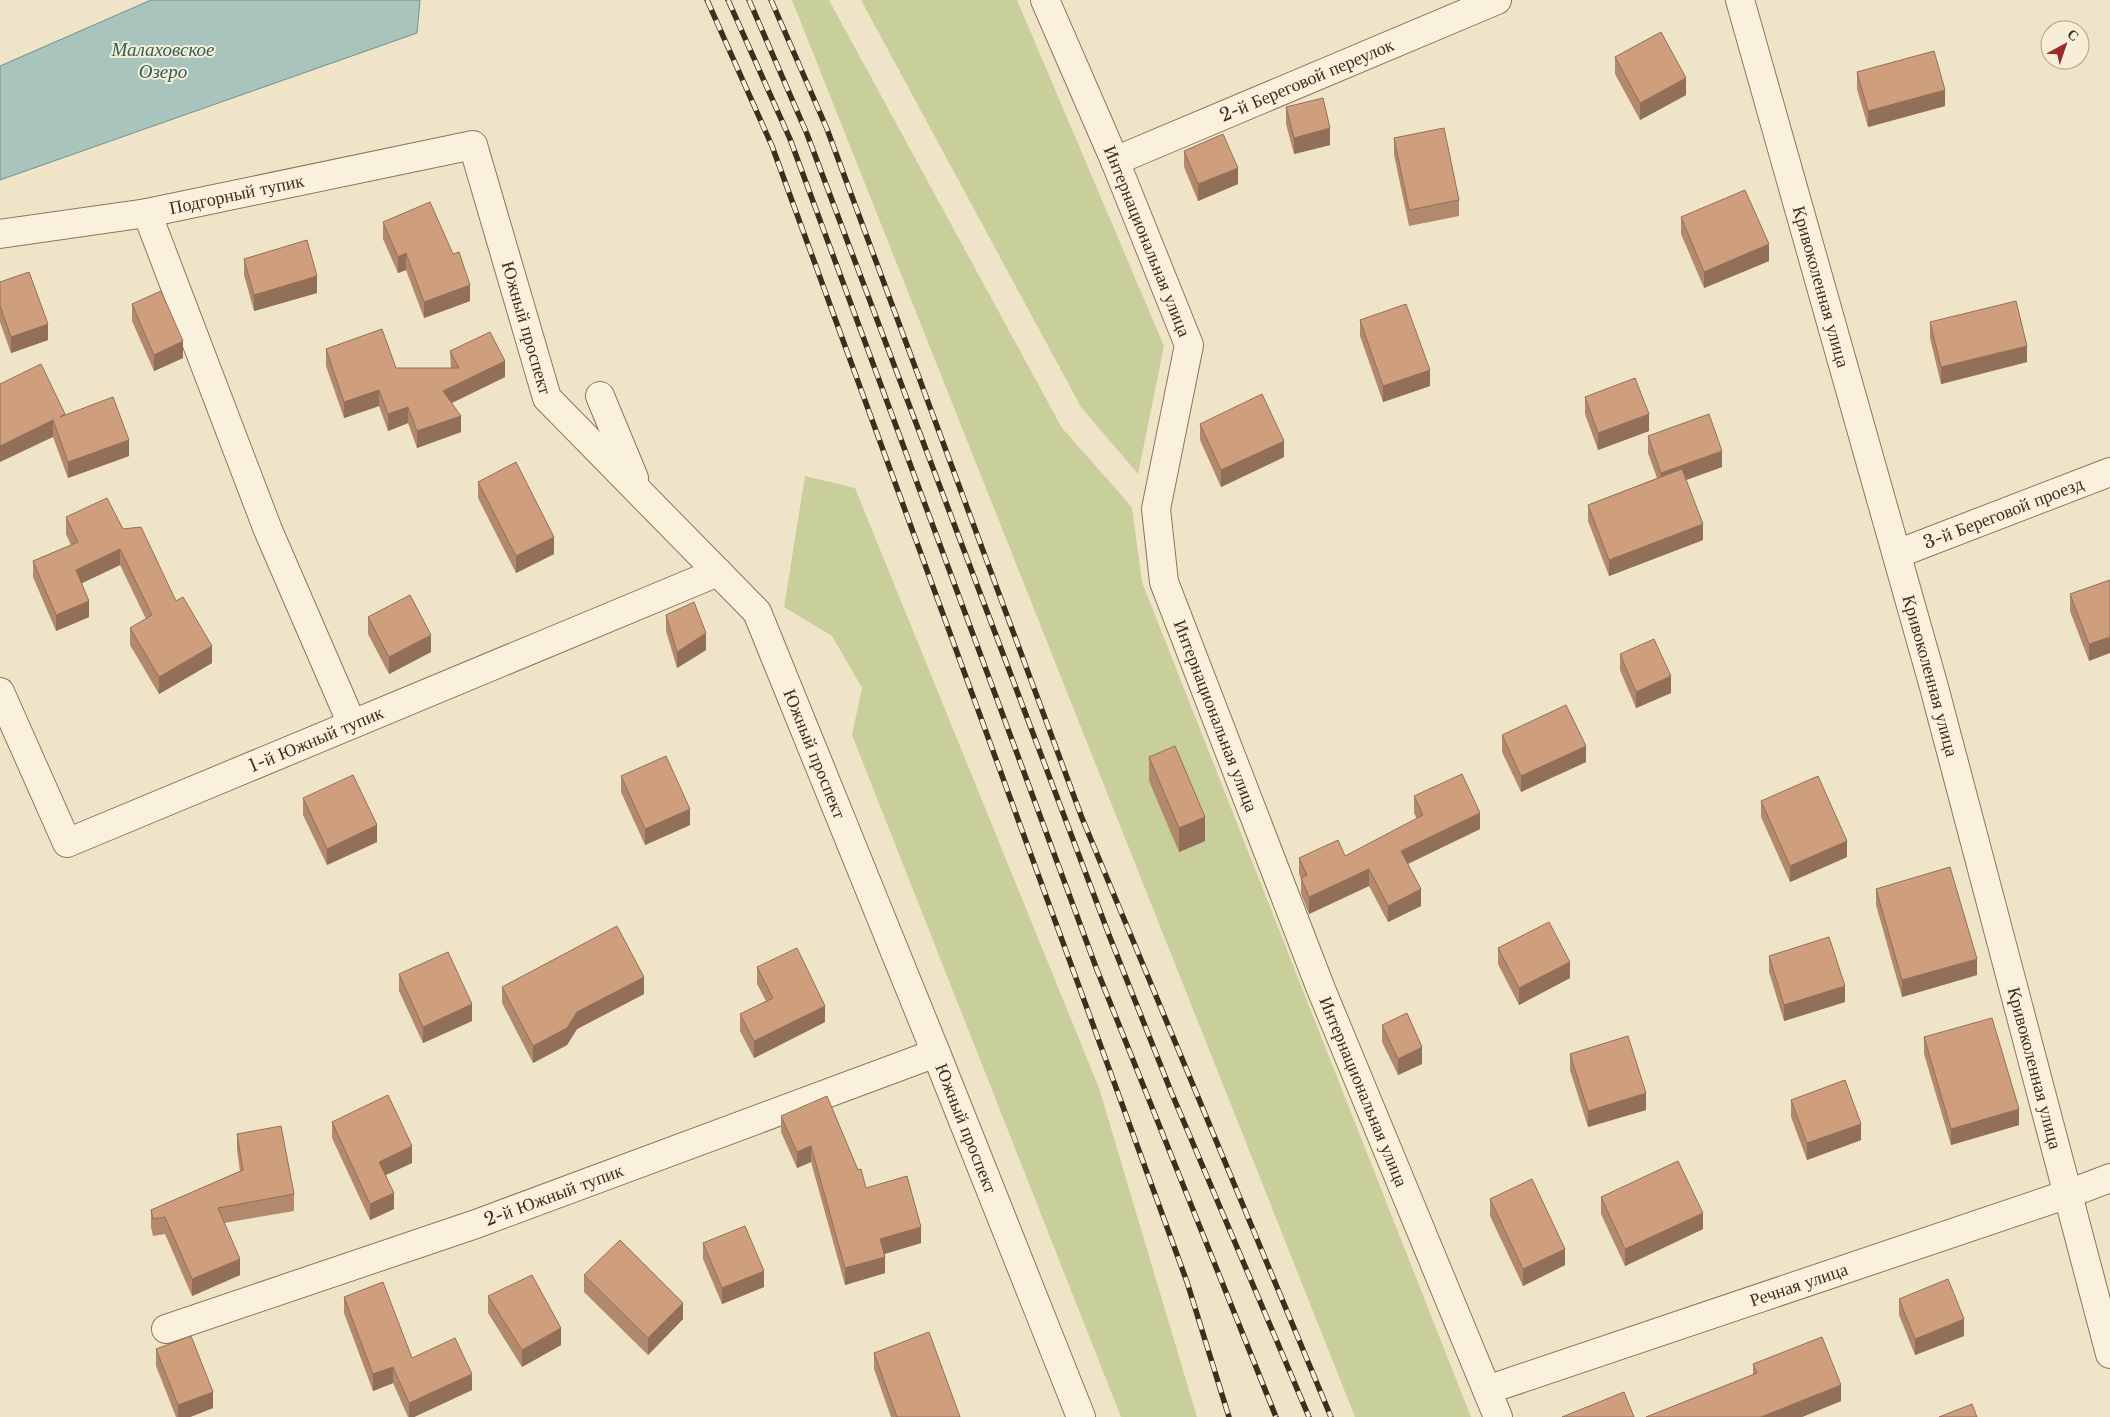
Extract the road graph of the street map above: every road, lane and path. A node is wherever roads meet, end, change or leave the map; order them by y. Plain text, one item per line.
1 (1046, 0) edge
2 (1497, 0) edge
3 (1740, 0) edge
4 (473, 145) joint
5 (1115, 161) junction
6 (147, 213) junction
7 (0, 234) edge
8 (600, 396) dead end
9 (2110, 472) edge
10 (639, 492) junction
11 (1897, 554) junction
12 (718, 572) junction
13 (0, 692) edge
14 (352, 724) junction
15 (936, 1053) junction
16 (2110, 1178) edge
17 (2068, 1194) junction
18 (166, 1329) dead end
19 (2110, 1354) edge
20 (1487, 1390) junction
21 (1080, 1417) edge
22 (1498, 1417) edge

1 - 5 street, Интернациональная улица
2 - 5 street, 2-й Береговой переулок
3 - 11 street, Кривоколенная улица
4 - 6 street, Подгорный тупик
4 - 10 street, Южный проспект
5 - 20 street, Интернациональная улица
6 - 7 street, Подгорный тупик
6 - 14 street
8 - 10 street
9 - 11 street, 3-й Береговой проезд
10 - 12 street, Южный проспект
11 - 17 street, Кривоколенная улица
12 - 14 street, 1-й Южный тупик
12 - 15 street, Южный проспект
13 - 14 street, 1-й Южный тупик
15 - 18 street, 2-й Южный тупик
15 - 21 street, Южный проспект
16 - 17 street, Речная улица
17 - 19 street, Кривоколенная улица
17 - 20 street, Речная улица
20 - 22 street, Интернациональная улица

